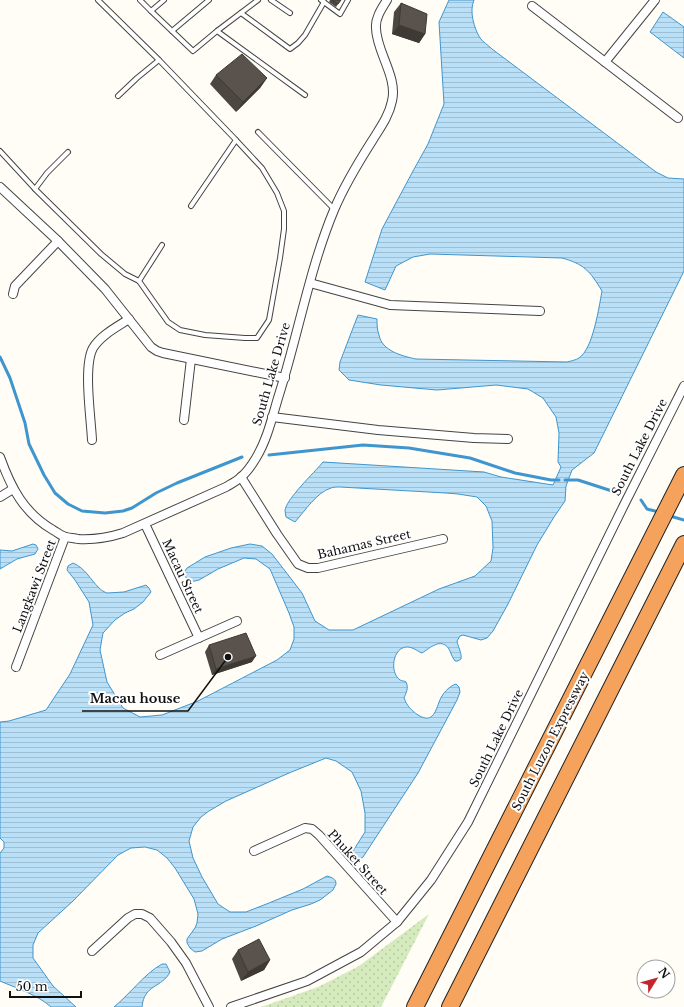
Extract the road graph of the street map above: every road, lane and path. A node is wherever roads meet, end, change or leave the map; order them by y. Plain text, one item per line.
1 (98, 0) edge
2 (140, 0) edge
3 (164, 0) edge
4 (209, 0) edge
5 (257, 0) edge
6 (271, 0) edge
7 (348, 0) edge
8 (387, 0) edge
9 (654, 0) edge
10 (322, 1) edge
11 (532, 6) dead end
12 (150, 11) junction
13 (241, 13) junction
14 (290, 13) dead end
15 (172, 31) junction
16 (217, 31) junction
17 (159, 60) junction
18 (606, 62) junction
19 (305, 95) dead end
20 (118, 96) dead end
21 (678, 118) dead end
22 (258, 132) dead end
23 (236, 140) junction
24 (0, 151) edge
25 (68, 152) dead end
26 (0, 187) edge
27 (35, 188) junction
28 (191, 206) dead end
29 (334, 209) junction
30 (58, 241) junction
31 (162, 245) dead end
32 (138, 281) junction
33 (310, 283) junction
34 (13, 294) dead end
35 (540, 311) dead end
36 (129, 319) junction
37 (191, 359) junction
38 (284, 378) junction
39 (684, 386) edge
40 (272, 417) junction
41 (184, 420) dead end
42 (508, 439) dead end
43 (92, 440) dead end
44 (0, 457) edge
45 (684, 474) edge
46 (241, 477) junction
47 (13, 489) junction
48 (0, 497) edge
49 (145, 524) junction
50 (65, 537) junction
51 (443, 539) dead end
52 (684, 544) edge
53 (237, 621) dead end
54 (199, 638) junction
55 (160, 655) dead end
56 (16, 667) dead end
57 (254, 851) dead end
58 (397, 922) junction
59 (92, 951) dead end
60 (459, 989) junction
61 (209, 1007) edge
62 (231, 1007) edge
63 (415, 1007) edge
64 (450, 1007) edge
65 (459, 1007) edge

1 - 17 lane
2 - 12 lane
3 - 12 lane
4 - 15 lane
5 - 13 lane
6 - 14 lane
7 - 10 lane
8 - 29 street, South Lake Drive
9 - 18 street
10 - 13 lane
11 - 18 street
12 - 15 lane
13 - 16 lane
15 - 16 lane
16 - 19 lane
17 - 20 lane
17 - 23 lane
18 - 21 street
22 - 29 lane
23 - 28 lane
23 - 32 lane
24 - 27 lane
25 - 27 lane
26 - 30 street
27 - 32 lane
29 - 33 street, South Lake Drive
30 - 34 street
30 - 36 street
31 - 32 lane
33 - 35 street
33 - 38 street, South Lake Drive
36 - 37 street
36 - 43 street
37 - 38 street
37 - 41 street
38 - 40 street, South Lake Drive
39 - 58 street, South Lake Drive
40 - 42 street
40 - 46 street, South Lake Drive
44 - 47 street, South Lake Drive
45 - 63 highway, South Luzon Expressway
46 - 49 street, South Lake Drive
46 - 51 street, Bahamas Street
47 - 48 street
47 - 50 street, South Lake Drive
49 - 50 street, South Lake Drive
49 - 54 street, Macau Street
50 - 56 street, Langkawi Street
52 - 60 highway
53 - 54 street
54 - 55 street
57 - 58 street, Phuket Street
58 - 62 street, South Lake Drive
59 - 61 street
60 - 64 highway
60 - 65 highway

